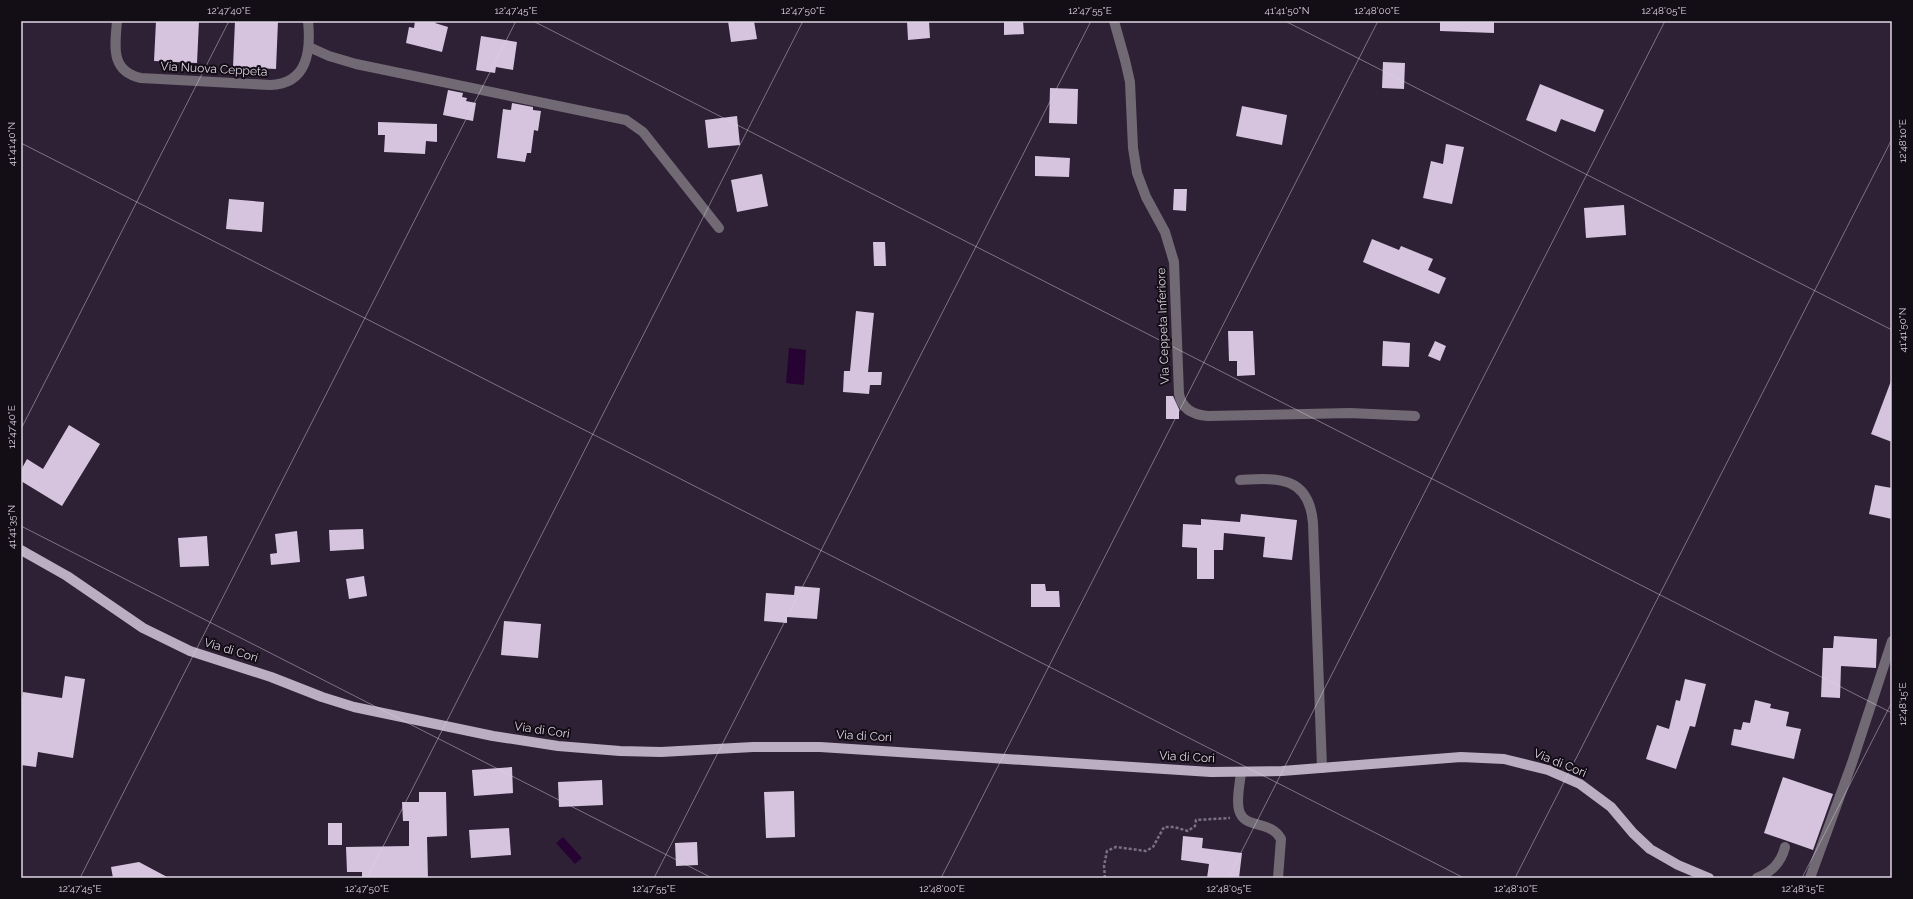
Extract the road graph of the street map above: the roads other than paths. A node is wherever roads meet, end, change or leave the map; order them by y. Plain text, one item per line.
1 (117, 21) edge
2 (308, 21) edge
3 (1114, 21) edge
4 (309, 47) junction
5 (718, 228) dead end
6 (1415, 416) dead end
7 (1240, 480) dead end
8 (21, 550) edge
9 (1892, 641) edge
10 (1322, 768) junction
11 (1241, 772) junction
12 (1785, 847) dead end
13 (1278, 878) edge
14 (1709, 878) edge
15 (1757, 878) edge
16 (1810, 878) edge

1 - 4 street, Via Nuova Ceppeta
2 - 4 street, Via Nuova Ceppeta
3 - 6 street, Via Ceppeta Inferiore
4 - 5 street
7 - 10 street
8 - 11 main road, Via di Cori
9 - 16 street
10 - 11 main road, Via di Cori
10 - 14 main road, Via di Cori
11 - 13 street
12 - 15 street

